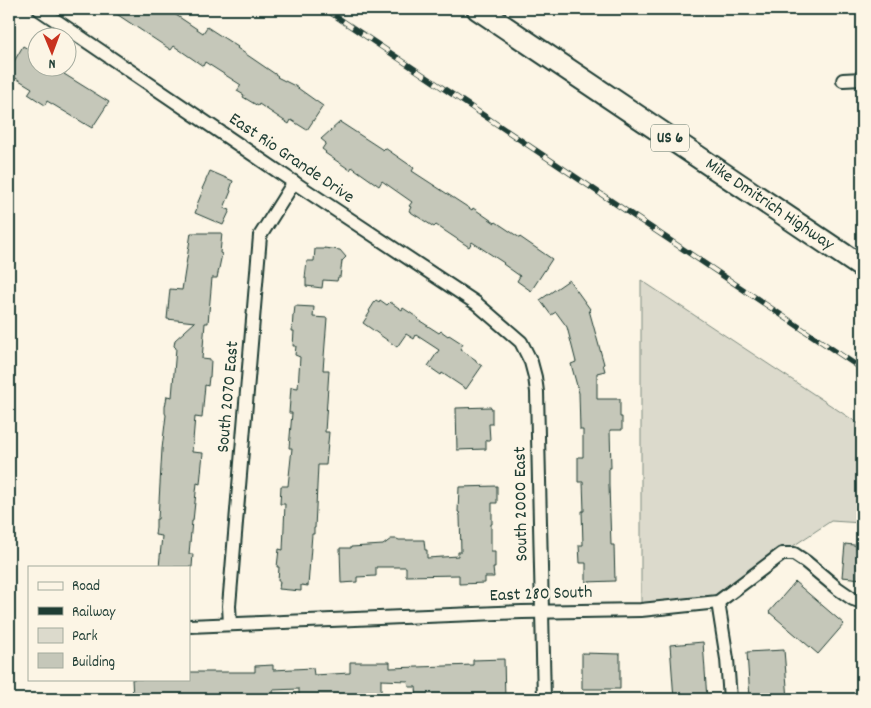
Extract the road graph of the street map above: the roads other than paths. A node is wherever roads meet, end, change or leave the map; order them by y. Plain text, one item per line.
1 (39, 9) edge
2 (478, 9) edge
3 (843, 80) dead end
4 (862, 80) edge
5 (294, 182) junction
6 (862, 267) edge
7 (521, 342) joint
8 (718, 602) junction
9 (862, 602) edge
10 (542, 612) junction
11 (230, 624) junction
12 (190, 626) edge
13 (544, 699) edge
14 (730, 699) edge

1 - 5 street, East Rio Grande Drive
2 - 6 highway, Mike Dmitrich Highway / US 6
3 - 4 street
5 - 7 street, East Rio Grande Drive
5 - 11 street, South 2070 East
7 - 10 street, South 2000 East
8 - 9 street
8 - 10 street, East 280 South
8 - 14 street
10 - 11 street, East 280 South
10 - 13 street, South 2000 East
11 - 12 street, East 280 South

